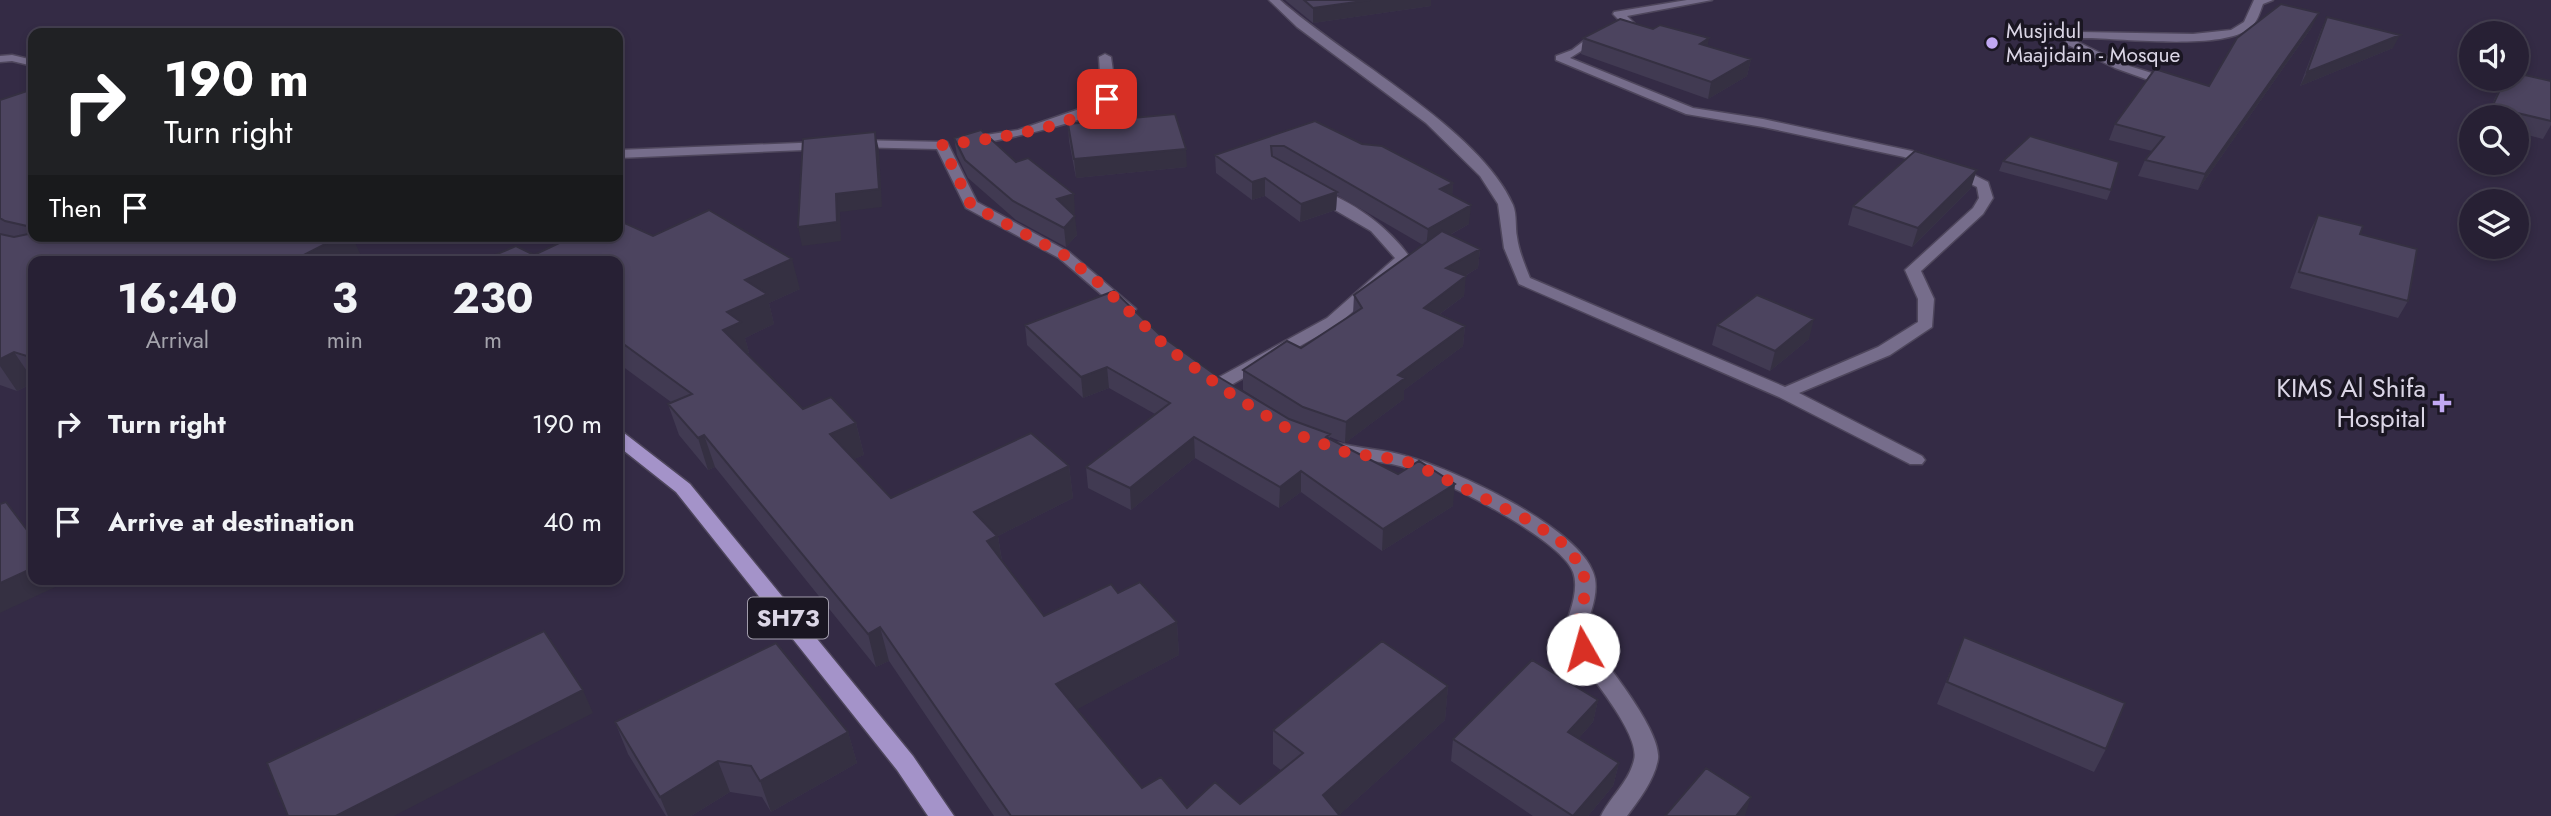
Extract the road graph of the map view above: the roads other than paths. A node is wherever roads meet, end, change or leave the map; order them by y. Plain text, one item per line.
1 (1274, 0) edge
2 (1707, 0) edge
3 (2268, 0) edge
4 (1105, 57) dead end
5 (0, 60) edge
6 (28, 62) edge
7 (2154, 78) edge
8 (942, 145) junction
9 (623, 155) edge
10 (1306, 186) edge
11 (1142, 322) edge
12 (1785, 393) junction
13 (1240, 399) edge
14 (623, 441) edge
15 (1322, 444) edge
16 (1916, 460) dead end
17 (942, 816) edge
18 (1613, 816) edge

1 - 12 street
2 - 12 street
3 - 7 street
4 - 8 street
5 - 6 street
8 - 9 street
8 - 11 street
10 - 13 street
12 - 16 street
14 - 17 main road, SH73
15 - 18 street

